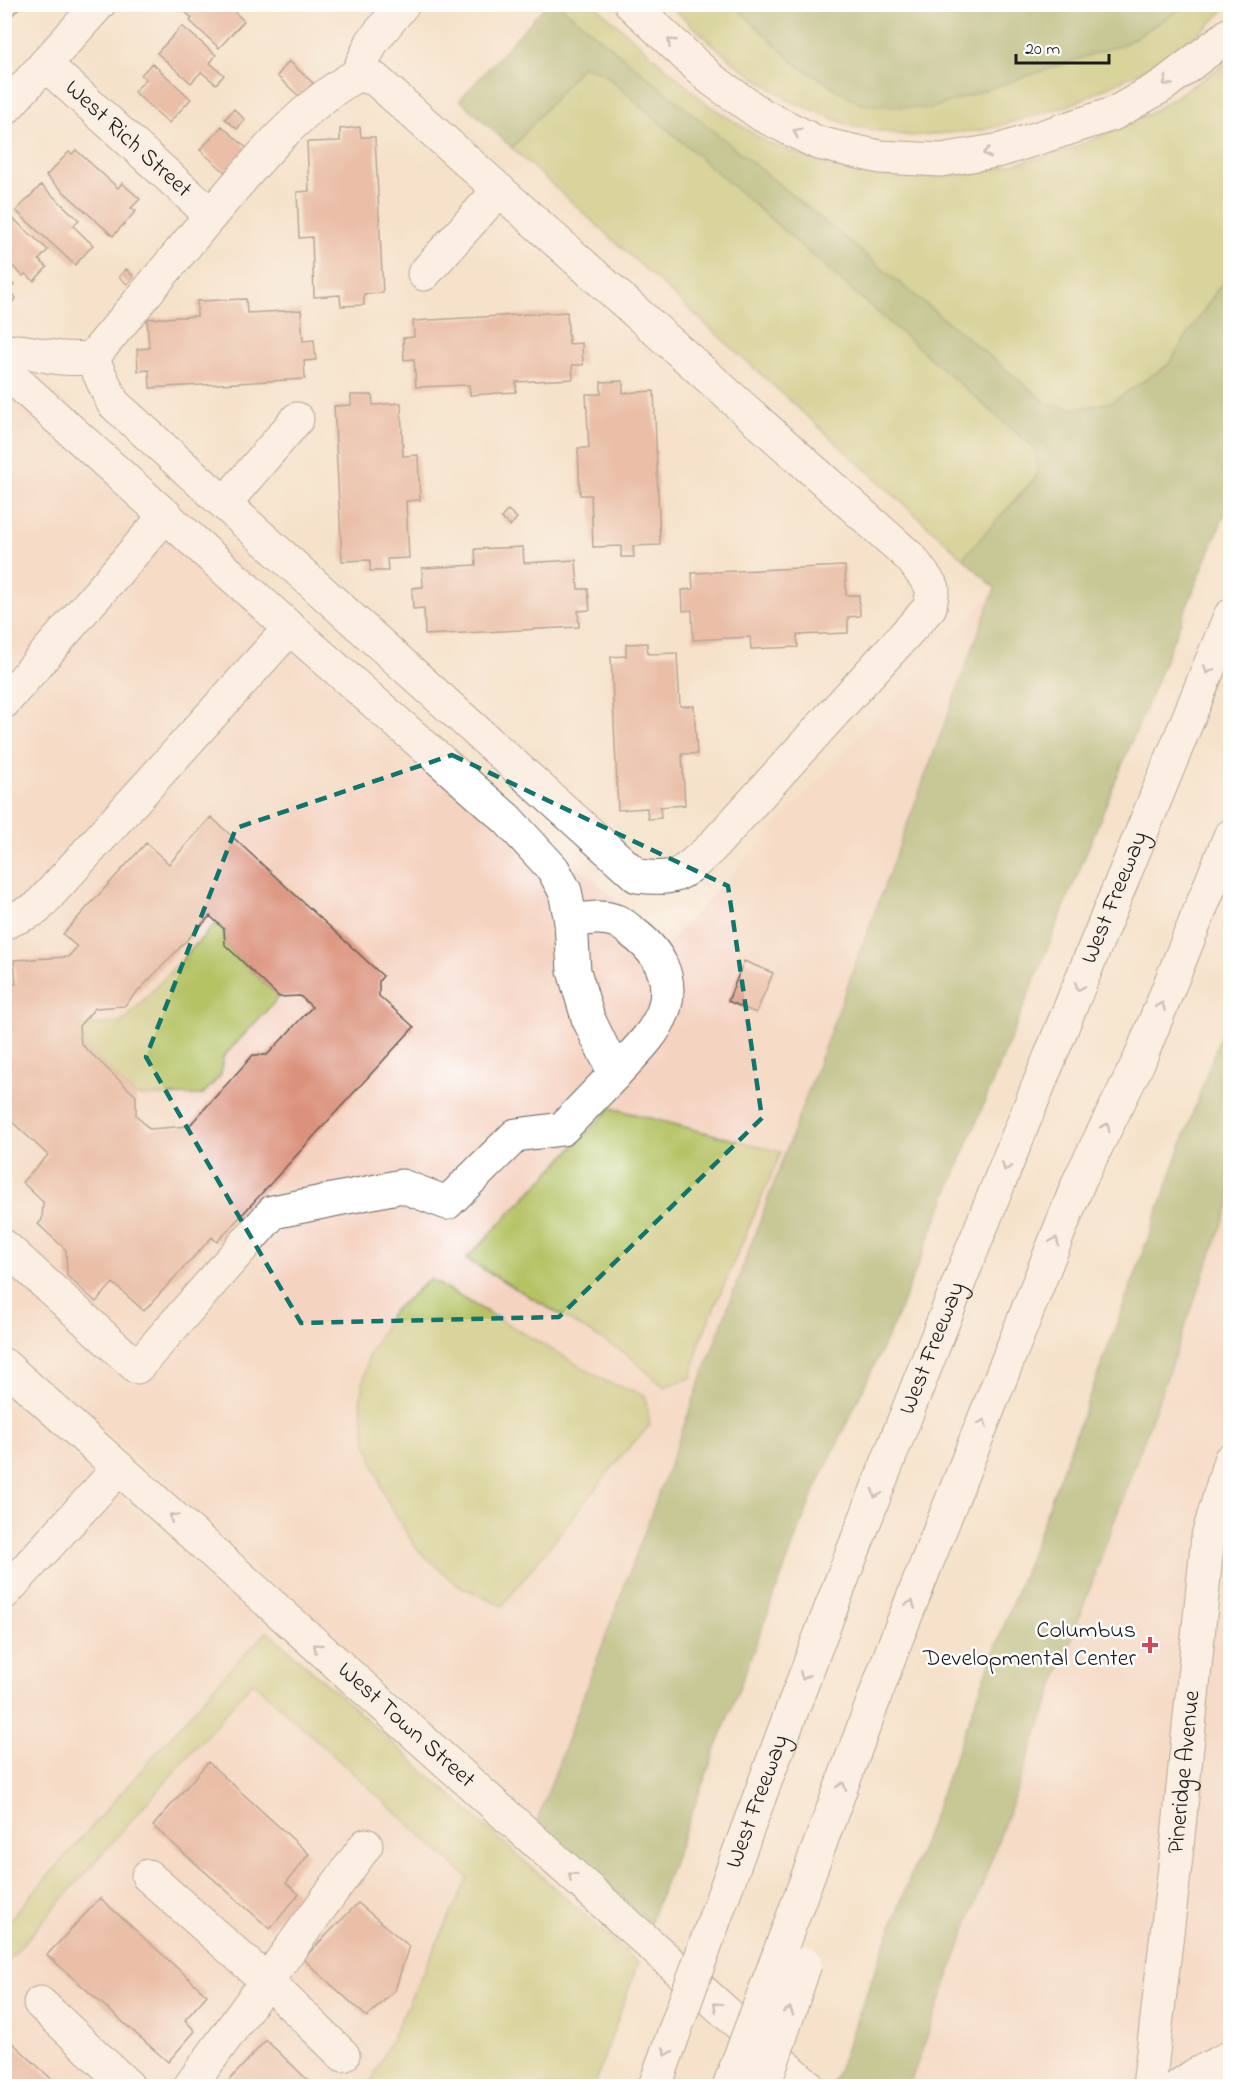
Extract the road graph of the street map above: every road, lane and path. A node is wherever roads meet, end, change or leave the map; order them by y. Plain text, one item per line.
1 (99, 4) edge
2 (403, 4) edge
3 (631, 4) edge
4 (1230, 34) edge
5 (45, 64) junction
6 (357, 75) junction
7 (4, 110) edge
8 (499, 190) junction
9 (211, 215) junction
10 (424, 274) dead end
11 (4, 353) edge
12 (92, 358) junction
13 (4, 370) edge
14 (297, 419) dead end
15 (225, 503) junction
16 (166, 516) junction
17 (1230, 616) edge
18 (290, 628) junction
19 (4, 702) edge
20 (1230, 836) edge
21 (570, 922) junction
22 (4, 923) edge
23 (615, 1074) junction
24 (4, 1246) edge
25 (4, 1365) edge
26 (1230, 1460) edge
27 (118, 1468) junction
28 (4, 1593) edge
29 (366, 1845) dead end
30 (148, 1876) dead end
31 (792, 1959) junction
32 (267, 1981) junction
33 (40, 2003) dead end
34 (342, 2055) dead end
35 (1230, 2057) edge
36 (128, 2086) edge
37 (190, 2086) edge
38 (655, 2086) edge
39 (729, 2086) edge
40 (764, 2086) edge
41 (808, 2086) edge
42 (1149, 2086) edge
43 (1179, 2086) edge

1 - 5 main road
2 - 6 main road
4 -> 3 main road
5 - 7 main road
5 - 9 main road, West Rich Street
6 - 8 main road
6 - 9 main road
8 - 10 main road
8 - 15 main road
9 - 12 main road
11 - 12 main road
12 - 15 main road
13 - 16 main road
14 - 15 main road
16 - 18 main road
16 - 19 main road
17 -> 38 main road, West Freeway, bridge
18 - 21 main road
18 - 22 main road
31 -> 20 main road
21 - 23 main road
21 - 23 main road
23 - 24 main road
25 - 27 main road, West Town Street
26 - 42 main road, Pineridge Avenue
27 - 28 main road
41 -> 27 main road, West Town Street
29 - 32 main road
30 - 32 main road
31 - 39 main road, bridge
40 -> 31 main road, bridge
32 - 34 main road
32 - 37 main road
33 - 36 main road
35 - 43 main road

